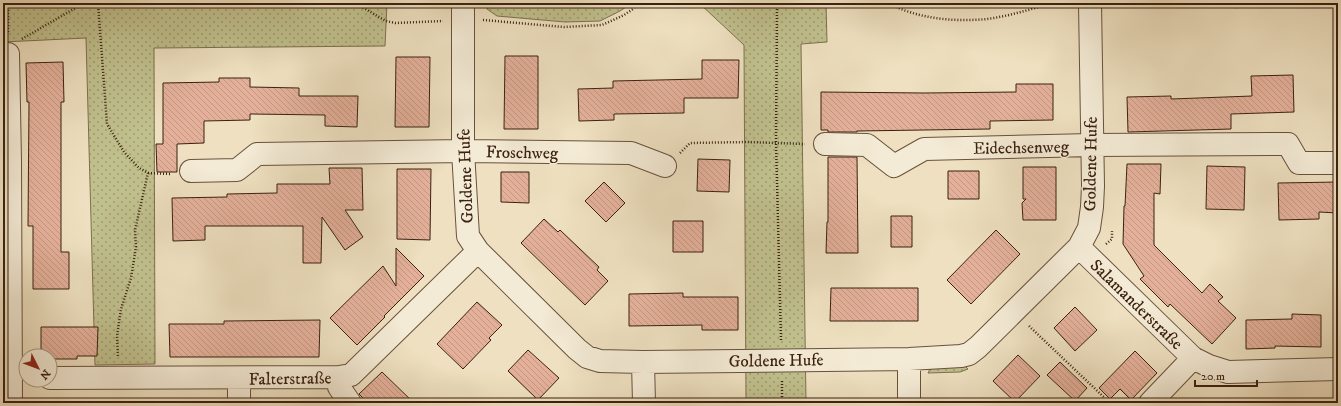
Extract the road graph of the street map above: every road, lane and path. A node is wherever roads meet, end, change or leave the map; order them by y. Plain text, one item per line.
1 (8, 3) edge
2 (84, 3) edge
3 (98, 3) edge
4 (355, 3) edge
5 (638, 3) edge
6 (777, 3) edge
7 (888, 3) edge
8 (1053, 3) edge
9 (1090, 3) edge
10 (1169, 3) edge
11 (1267, 3) edge
12 (463, 12) edge
13 (8, 50) junction
14 (776, 143) junction
15 (825, 144) joint
16 (1091, 145) junction
17 (463, 151) junction
18 (7, 162) edge
19 (1338, 163) edge
20 (665, 166) joint
21 (191, 171) dead end
22 (1112, 231) dead end
23 (478, 251) junction
24 (1086, 253) junction
25 (1027, 324) dead end
26 (1193, 358) junction
27 (909, 359) junction
28 (782, 360) junction
29 (644, 362) junction
30 (1338, 369) edge
31 (339, 377) junction
32 (13, 378) edge
33 (58, 378) edge
34 (239, 378) junction
35 (119, 379) junction
36 (11, 403) edge
37 (239, 403) edge
38 (350, 403) edge
39 (644, 403) edge
40 (782, 403) edge
41 (909, 403) edge
42 (1110, 403) edge
43 (1150, 403) edge

1 - 13 path
2 - 13 path
3 - 35 path
4 - 12 path
5 - 12 path
6 - 14 path
7 - 8 path
9 - 16 street, Goldene Hufe
10 - 11 path
12 - 17 street, Goldene Hufe
13 - 18 street
14 - 15 path
14 - 20 path
14 - 28 path
15 - 16 street, Eidechsenweg
16 - 19 street, Eidechsenweg
16 - 24 street, Goldene Hufe
17 - 20 street, Froschweg
17 - 21 street, Froschweg
17 - 23 street, Goldene Hufe
18 - 32 street
22 - 24 path
23 - 29 street, Goldene Hufe
23 - 31 street, Falterstraße
24 - 26 street, Salamanderstraße
24 - 27 street, Goldene Hufe
25 - 42 path
26 - 30 street, Salamanderstraße
26 - 43 street
27 - 28 street, Goldene Hufe
27 - 41 street
28 - 29 street, Goldene Hufe
28 - 40 path
29 - 39 street
31 - 34 street, Falterstraße
31 - 38 street
32 - 36 street
33 - 35 street, Falterstraße
34 - 35 street, Falterstraße
34 - 37 street

